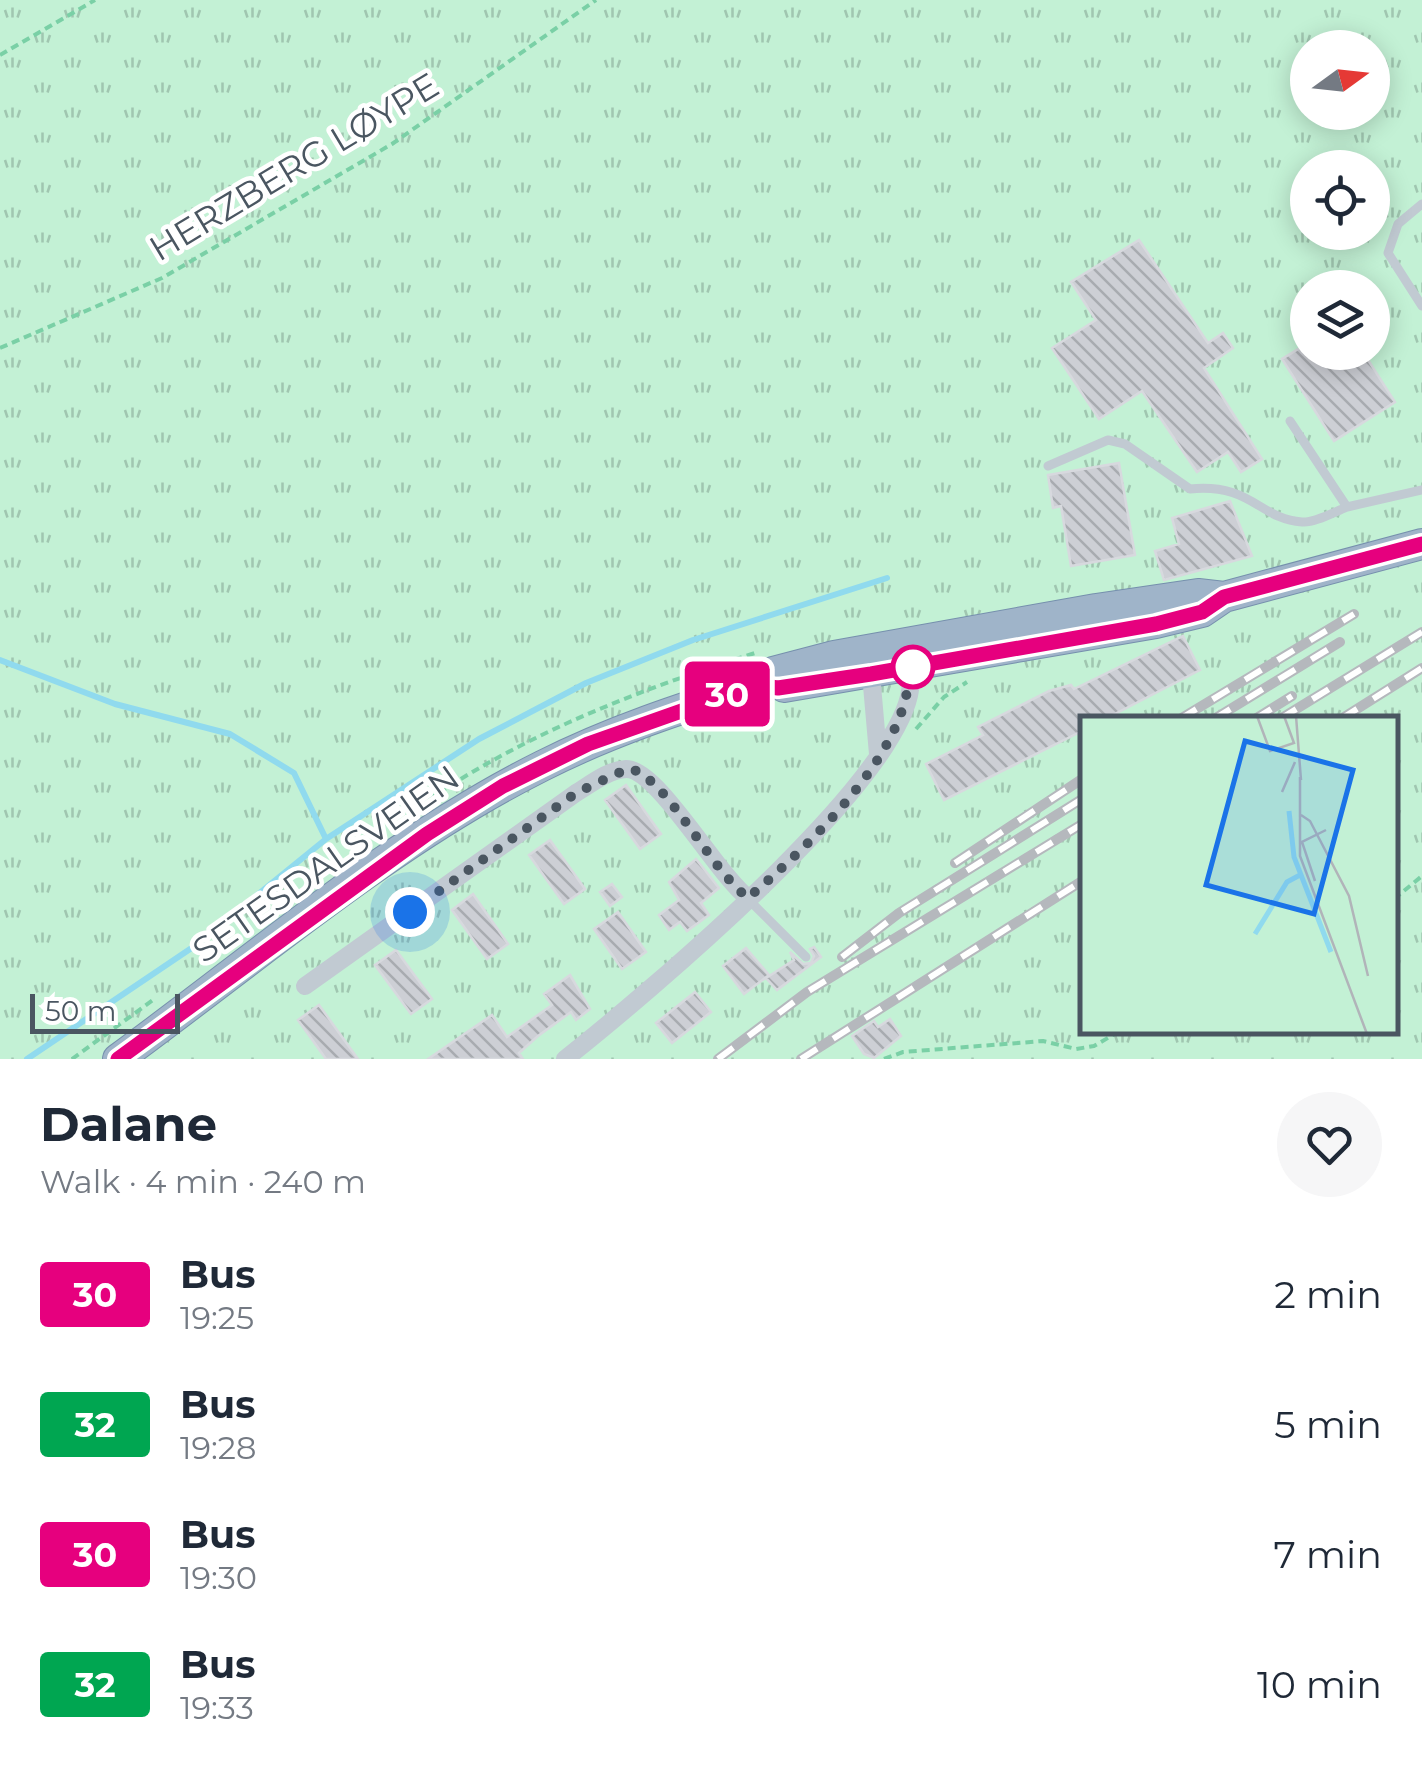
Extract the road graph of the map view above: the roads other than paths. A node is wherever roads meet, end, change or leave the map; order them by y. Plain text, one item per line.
1 (1421, 204) edge
2 (1422, 306) edge
3 (1290, 421) dead end
4 (1048, 466) dead end
5 (1422, 490) edge
6 (1347, 507) junction
7 (1422, 544) edge
8 (899, 656) junction
9 (871, 674) junction
10 (755, 685) junction
11 (878, 754) junction
12 (748, 898) junction
13 (806, 957) dead end
14 (305, 986) dead end
15 (118, 1059) edge
16 (564, 1059) edge

1 - 2 lane
3 - 6 lane
4 - 6 lane
5 - 6 lane
7 - 8 highway, SETESDALSVEIEN
8 - 9 highway, SETESDALSVEIEN
8 - 10 highway, SETESDALSVEIEN
8 - 11 street
9 - 10 highway, SETESDALSVEIEN
9 - 11 street
10 - 15 highway, SETESDALSVEIEN
11 - 12 street
12 - 13 lane
12 - 14 street
12 - 16 street

